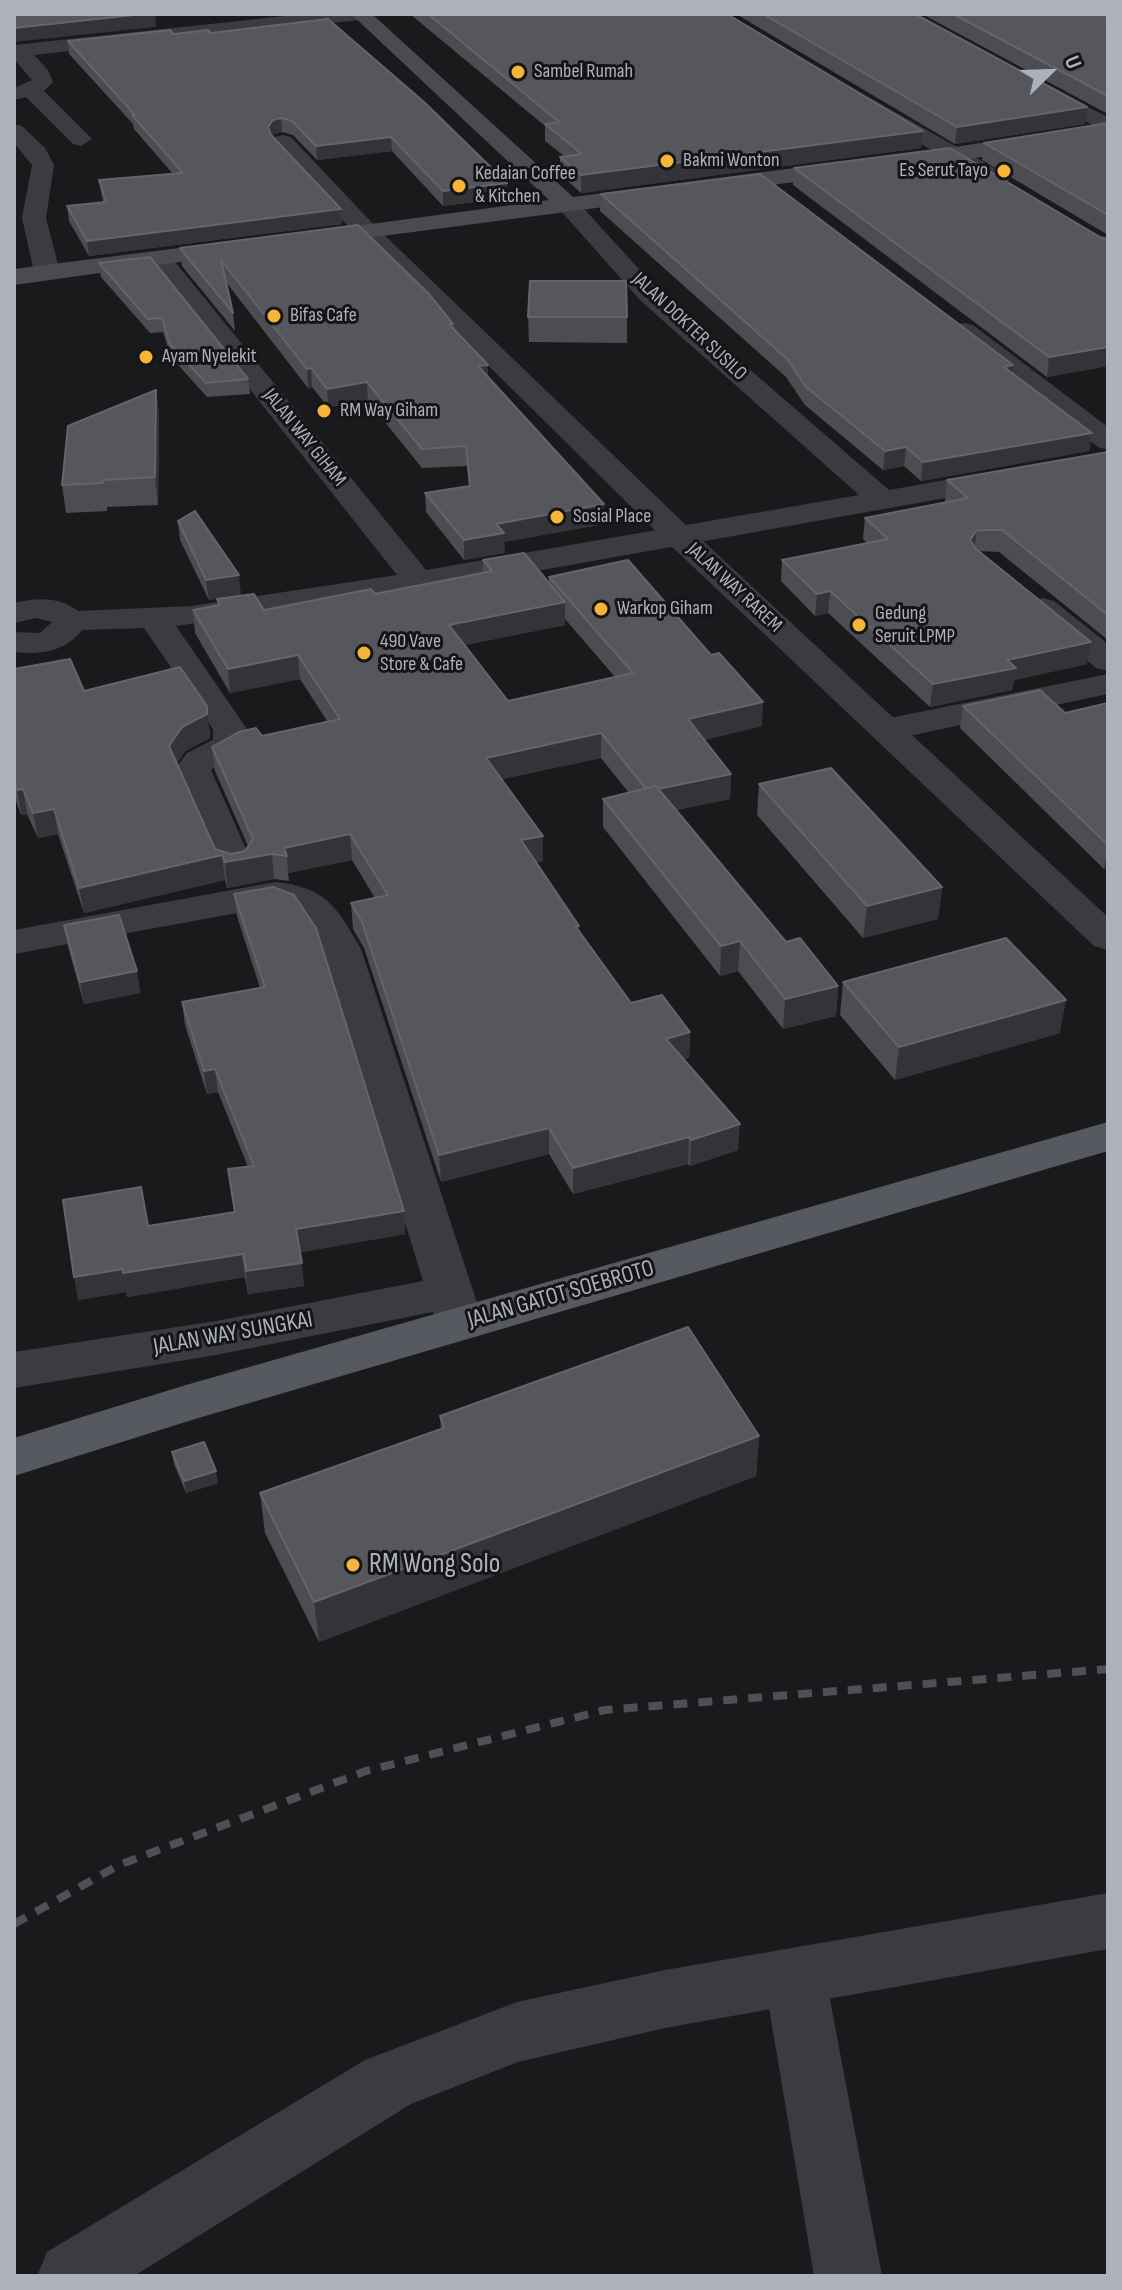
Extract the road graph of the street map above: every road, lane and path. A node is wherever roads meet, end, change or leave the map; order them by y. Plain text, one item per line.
1 (360, 14) edge
2 (16, 51) edge
3 (1011, 74) edge
4 (23, 92) edge
5 (849, 92) edge
6 (1108, 128) edge
7 (14, 131) edge
8 (81, 139) dead end
9 (283, 142) edge
10 (955, 154) junction
11 (765, 179) junction
12 (1019, 193) edge
13 (790, 198) edge
14 (568, 205) junction
15 (367, 232) junction
16 (158, 257) junction
17 (47, 272) junction
18 (14, 277) edge
19 (943, 315) edge
20 (1108, 441) edge
21 (1108, 460) edge
22 (884, 501) junction
23 (677, 534) junction
24 (419, 582) junction
25 (1022, 591) edge
26 (14, 613) edge
27 (154, 618) junction
28 (69, 621) junction
29 (14, 642) edge
30 (1108, 661) edge
31 (1108, 684) edge
32 (885, 730) junction
33 (234, 865) edge
34 (1108, 938) edge
35 (14, 942) edge
36 (1108, 1136) edge
37 (456, 1308) junction
38 (15, 1361) edge
39 (14, 1457) edge
40 (1108, 1921) edge
41 (795, 1978) junction
42 (71, 2276) edge
43 (848, 2276) edge

1 - 2 street
1 - 14 main road, JALAN DOKTER SUSILO
2 - 4 street
3 - 6 street
4 - 8 street
5 - 10 street
6 - 10 main road
7 - 17 street
9 - 15 street, JALAN WAY RAREM
10 - 11 main road
10 - 12 street
11 - 13 street
11 - 14 main road
14 - 15 main road
14 - 22 street, JALAN DOKTER SUSILO
15 - 16 main road
15 - 23 street, JALAN WAY RAREM
16 - 17 main road
16 - 24 street, JALAN WAY GIHAM
17 - 18 main road
19 - 20 street
21 - 22 street
22 - 23 street
23 - 24 street
23 - 32 street, JALAN WAY RAREM
24 - 27 street
25 - 30 street
26 - 28 street
27 - 28 street
27 - 33 street
28 - 29 street
31 - 32 street
32 - 34 street, JALAN WAY RAREM
35 - 37 street
36 - 37 main road, JALAN GATOT SOEBROTO
37 - 38 street, JALAN WAY SUNGKAI
37 - 39 main road, JALAN GATOT SOEBROTO
40 - 41 street
41 - 42 street
41 - 43 street

